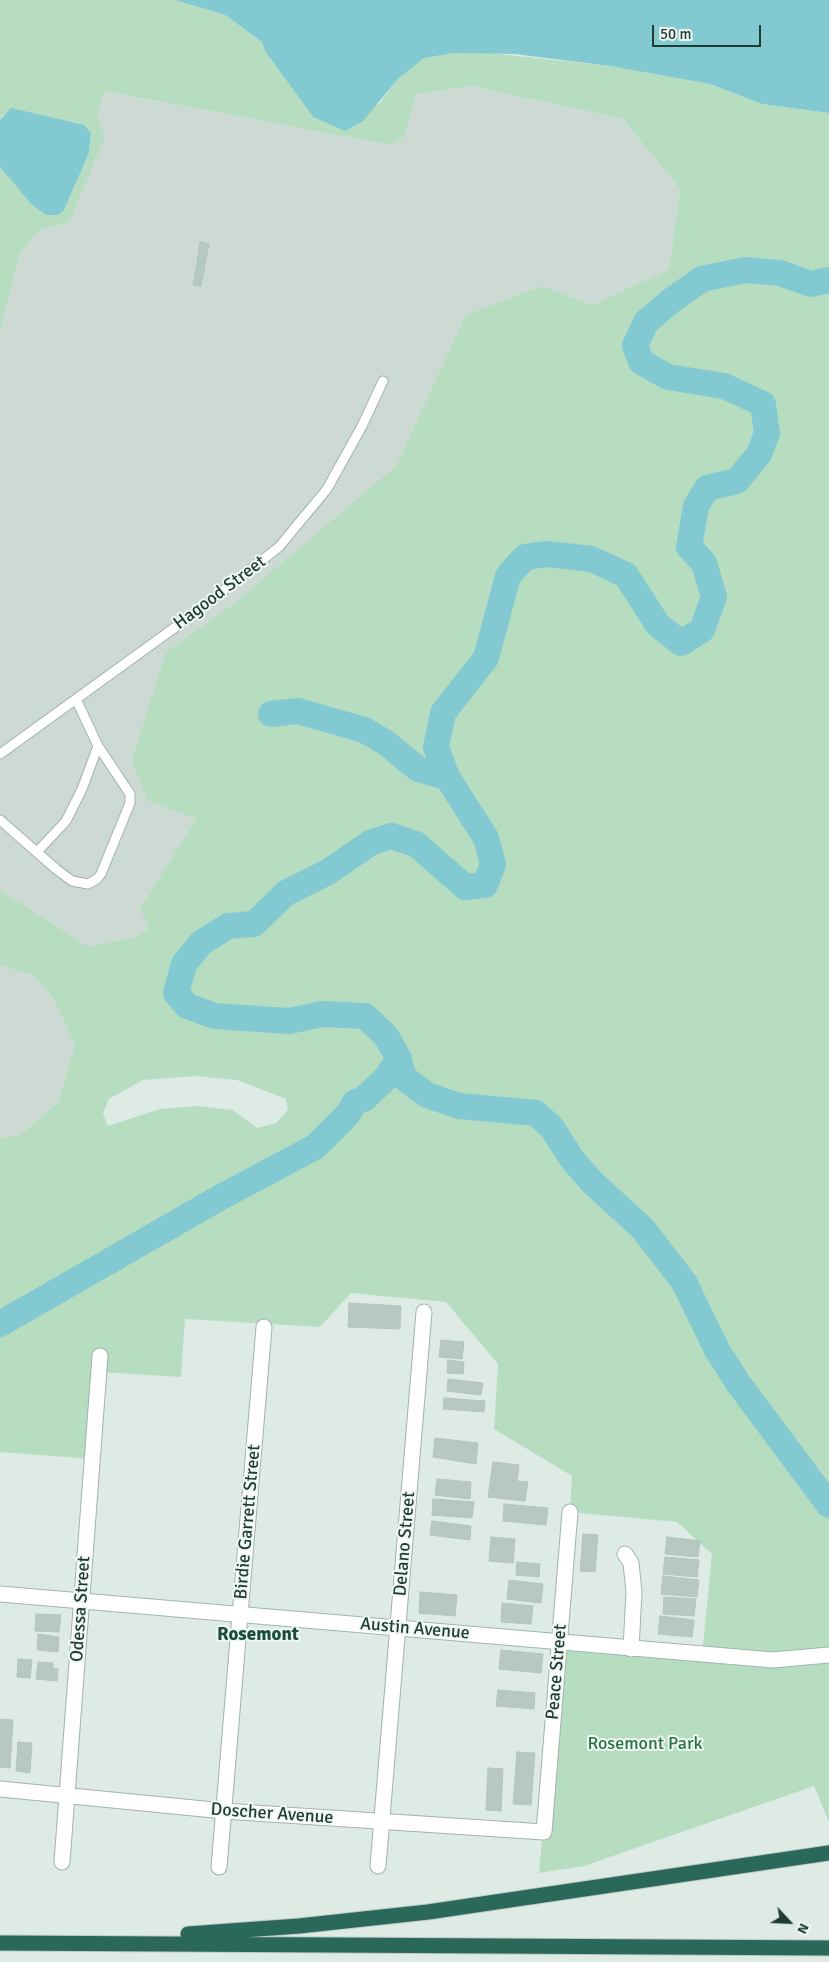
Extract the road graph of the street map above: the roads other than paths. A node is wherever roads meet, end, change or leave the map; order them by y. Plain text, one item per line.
1 (383, 381) dead end
2 (76, 699) junction
3 (98, 746) junction
4 (0, 754) edge
5 (0, 820) edge
6 (37, 852) junction
7 (424, 1312) dead end
8 (264, 1327) dead end
9 (100, 1356) dead end
10 (570, 1512) dead end
11 (625, 1554) dead end
12 (0, 1594) edge
13 (81, 1602) junction
14 (240, 1615) junction
15 (398, 1627) junction
16 (560, 1643) junction
17 (631, 1649) junction
18 (829, 1655) edge
19 (0, 1789) edge
20 (67, 1795) junction
21 (224, 1811) junction
22 (382, 1823) junction
23 (544, 1832) joint
24 (829, 1853) edge
25 (62, 1862) dead end
26 (378, 1866) dead end
27 (219, 1868) dead end
28 (76, 1942) junction
29 (0, 1943) edge
30 (829, 1948) edge

1 - 2 lane, Hagood Street
2 - 3 lane
2 - 4 lane, Hagood Street
3 - 6 lane
3 - 6 lane
5 - 6 lane
7 - 15 street, Delano Street
8 - 14 street, Birdie Garrett Street
9 - 13 street, Odessa Street
10 - 16 street, Peace Street
11 - 17 street
12 - 13 street, Austin Avenue
13 - 14 street, Austin Avenue
13 - 20 street, Odessa Street
14 - 15 street, Austin Avenue
14 - 21 street, Birdie Garrett Street
15 - 16 street, Austin Avenue
15 - 22 street, Delano Street
16 - 17 street, Austin Avenue
16 - 23 street, Peace Street
17 - 18 street, Austin Avenue
19 - 20 street, Doscher Avenue
20 - 21 street, Doscher Avenue
20 - 25 street, Odessa Street
21 - 22 street, Doscher Avenue
21 - 27 street, Birdie Garrett Street
22 - 23 street, Doscher Avenue
22 - 26 street, Delano Street
24 - 28 highway
28 - 29 highway
28 - 30 highway

